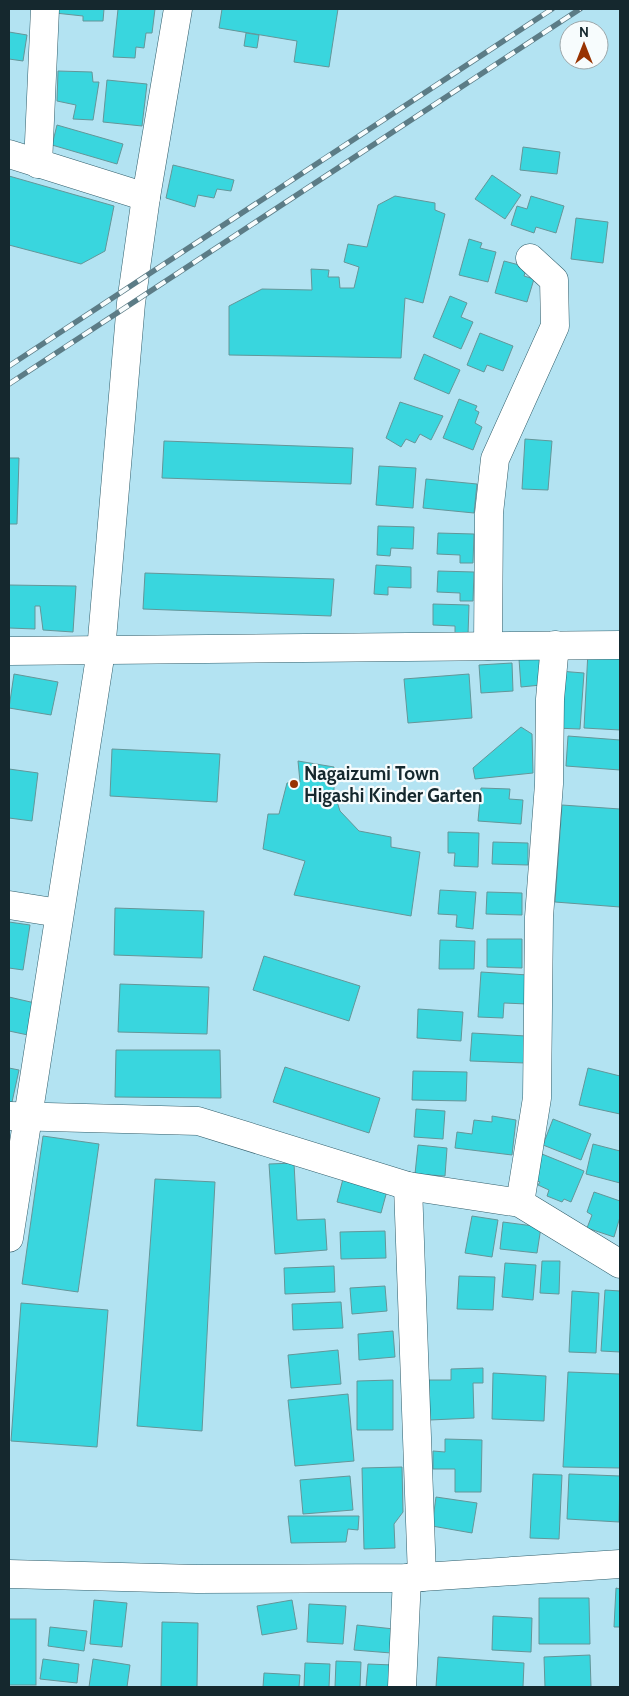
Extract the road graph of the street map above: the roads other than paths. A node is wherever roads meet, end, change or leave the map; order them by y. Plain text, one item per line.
1 (45, 9) edge
2 (178, 9) edge
3 (9, 154) edge
4 (38, 164) junction
5 (146, 197) junction
6 (530, 258) dead end
7 (620, 644) edge
8 (555, 645) junction
9 (488, 646) junction
10 (9, 651) edge
11 (101, 651) junction
12 (9, 905) edge
13 (59, 913) junction
14 (18, 1116) edge
15 (408, 1186) junction
16 (520, 1203) junction
17 (9, 1238) edge
18 (620, 1264) edge
19 (620, 1564) edge
20 (9, 1574) edge
21 (415, 1577) junction
22 (402, 1687) edge

1 - 4 street
2 - 5 street
3 - 4 street
4 - 5 street
5 - 11 street
6 - 9 street
7 - 8 street
8 - 9 street
8 - 16 street
9 - 11 street
10 - 11 street
11 - 13 street
12 - 13 street
13 - 14 street
14 - 15 street
14 - 17 street
15 - 16 street
15 - 21 street
16 - 18 street
19 - 21 street
20 - 21 street
21 - 22 street

